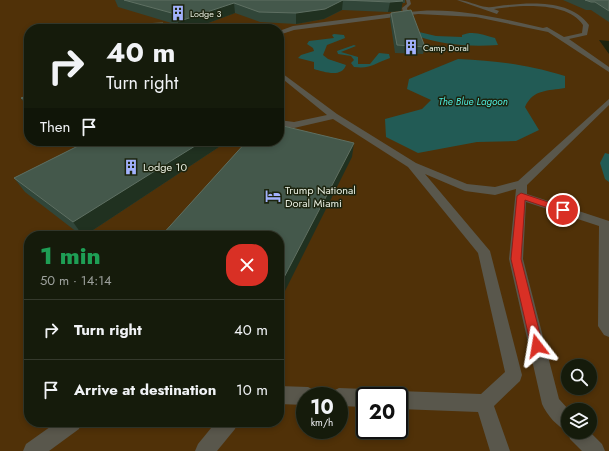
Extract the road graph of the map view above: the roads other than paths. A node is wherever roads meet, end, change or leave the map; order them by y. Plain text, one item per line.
1 (408, 0) edge
2 (459, 0) edge
3 (398, 6) dead end
4 (488, 9) junction
5 (405, 10) junction
6 (284, 31) edge
7 (551, 31) junction
8 (563, 39) junction
9 (609, 70) edge
10 (284, 78) edge
11 (609, 100) edge
12 (334, 116) junction
13 (284, 124) edge
14 (412, 165) junction
15 (522, 190) junction
16 (607, 225) edge
17 (607, 278) edge
18 (609, 330) edge
19 (284, 395) edge
20 (296, 396) edge
21 (408, 400) edge
22 (484, 403) junction
23 (561, 414) edge
24 (65, 427) edge
25 (224, 427) edge
26 (584, 439) edge
27 (33, 451) edge
28 (205, 451) edge
29 (500, 451) edge
30 (595, 451) edge

1 - 5 lane
2 - 4 lane
3 - 5 lane
4 - 7 lane
4 - 8 lane
5 - 6 lane
5 - 7 lane
7 - 8 lane
8 - 9 lane
10 - 12 lane
11 - 15 lane
12 - 13 lane
12 - 14 lane
14 - 15 lane
14 - 22 lane
15 - 16 lane
15 - 23 lane
16 - 17 lane
17 - 18 lane
19 - 20 lane
21 - 22 lane
22 - 29 lane
24 - 27 lane
25 - 28 lane
26 - 30 lane

